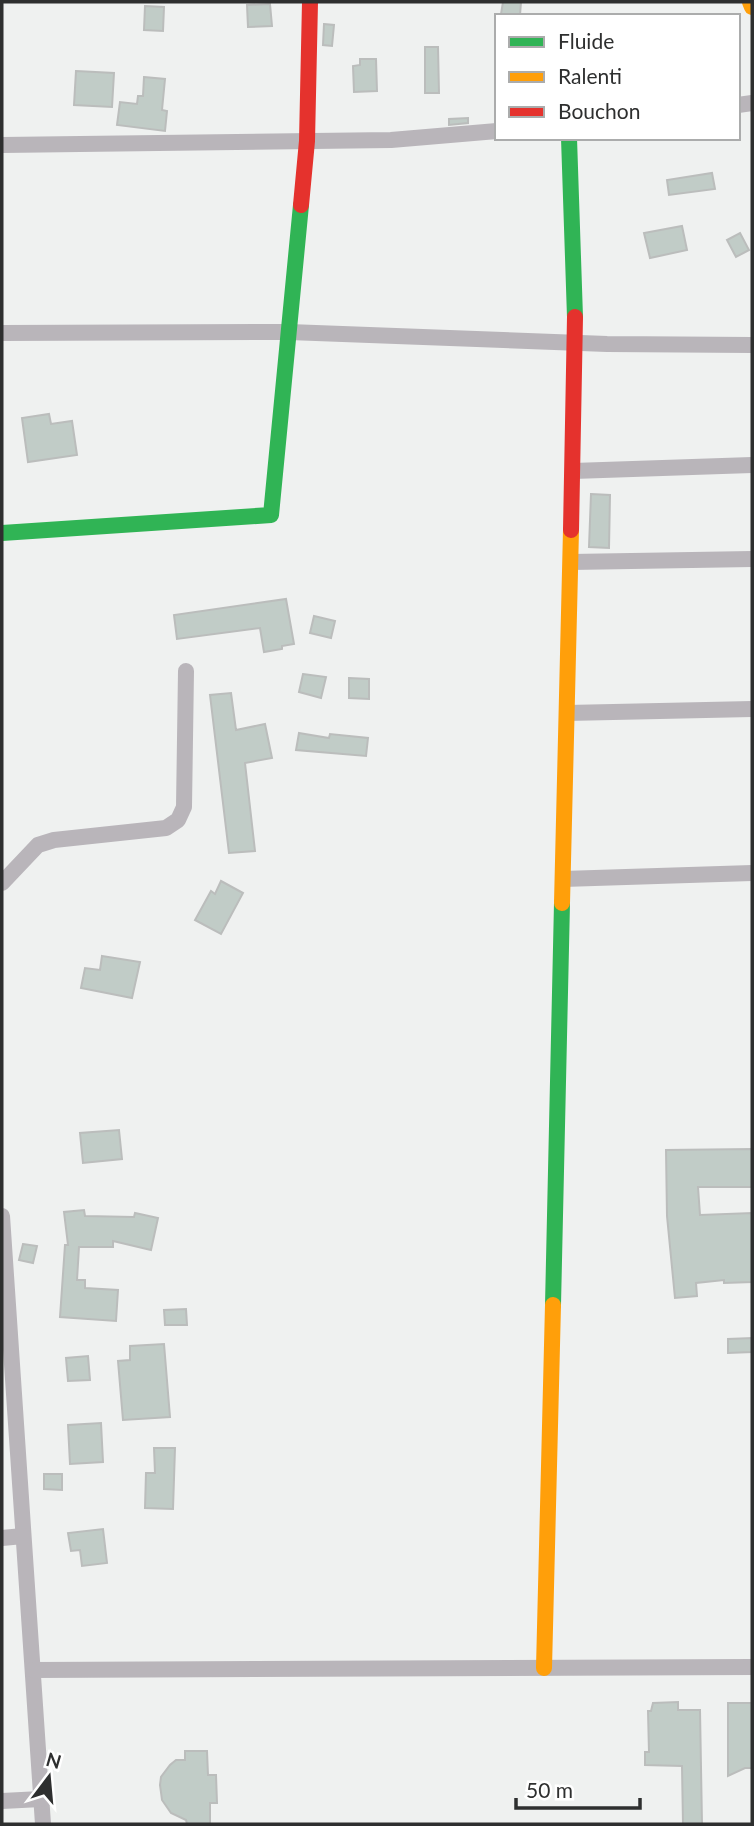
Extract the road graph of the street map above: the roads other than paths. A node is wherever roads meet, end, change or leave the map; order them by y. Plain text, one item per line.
1 (310, 2) edge
2 (750, 2) edge
3 (752, 7) edge
4 (495, 131) edge
5 (569, 140) edge
6 (307, 141) junction
7 (2, 145) edge
8 (289, 332) junction
9 (2, 333) edge
10 (576, 343) junction
11 (752, 345) edge
12 (752, 465) edge
13 (573, 471) junction
14 (2, 533) edge
15 (752, 559) edge
16 (571, 562) junction
17 (186, 671) dead end
18 (752, 709) edge
19 (567, 713) junction
20 (752, 873) edge
21 (563, 879) junction
22 (2, 883) edge
23 (2, 1216) edge
24 (6, 1316) edge
25 (23, 1536) junction
26 (2, 1538) edge
27 (752, 1667) edge
28 (544, 1668) junction
29 (33, 1670) junction
30 (41, 1799) junction
31 (2, 1801) edge
32 (43, 1824) edge

1 - 6 street
2 - 3 street
4 - 6 street
5 - 10 street
6 - 7 street
6 - 8 street
8 - 9 street
8 - 10 street
8 - 14 street
10 - 11 street
10 - 13 street
12 - 13 street
13 - 16 street
15 - 16 street
16 - 19 street
17 - 22 street
18 - 19 street
19 - 21 street
20 - 21 street
21 - 28 street
23 - 24 street
24 - 25 street
25 - 26 street
25 - 29 street
27 - 28 street
28 - 29 street
29 - 30 street
30 - 31 street
30 - 32 street

